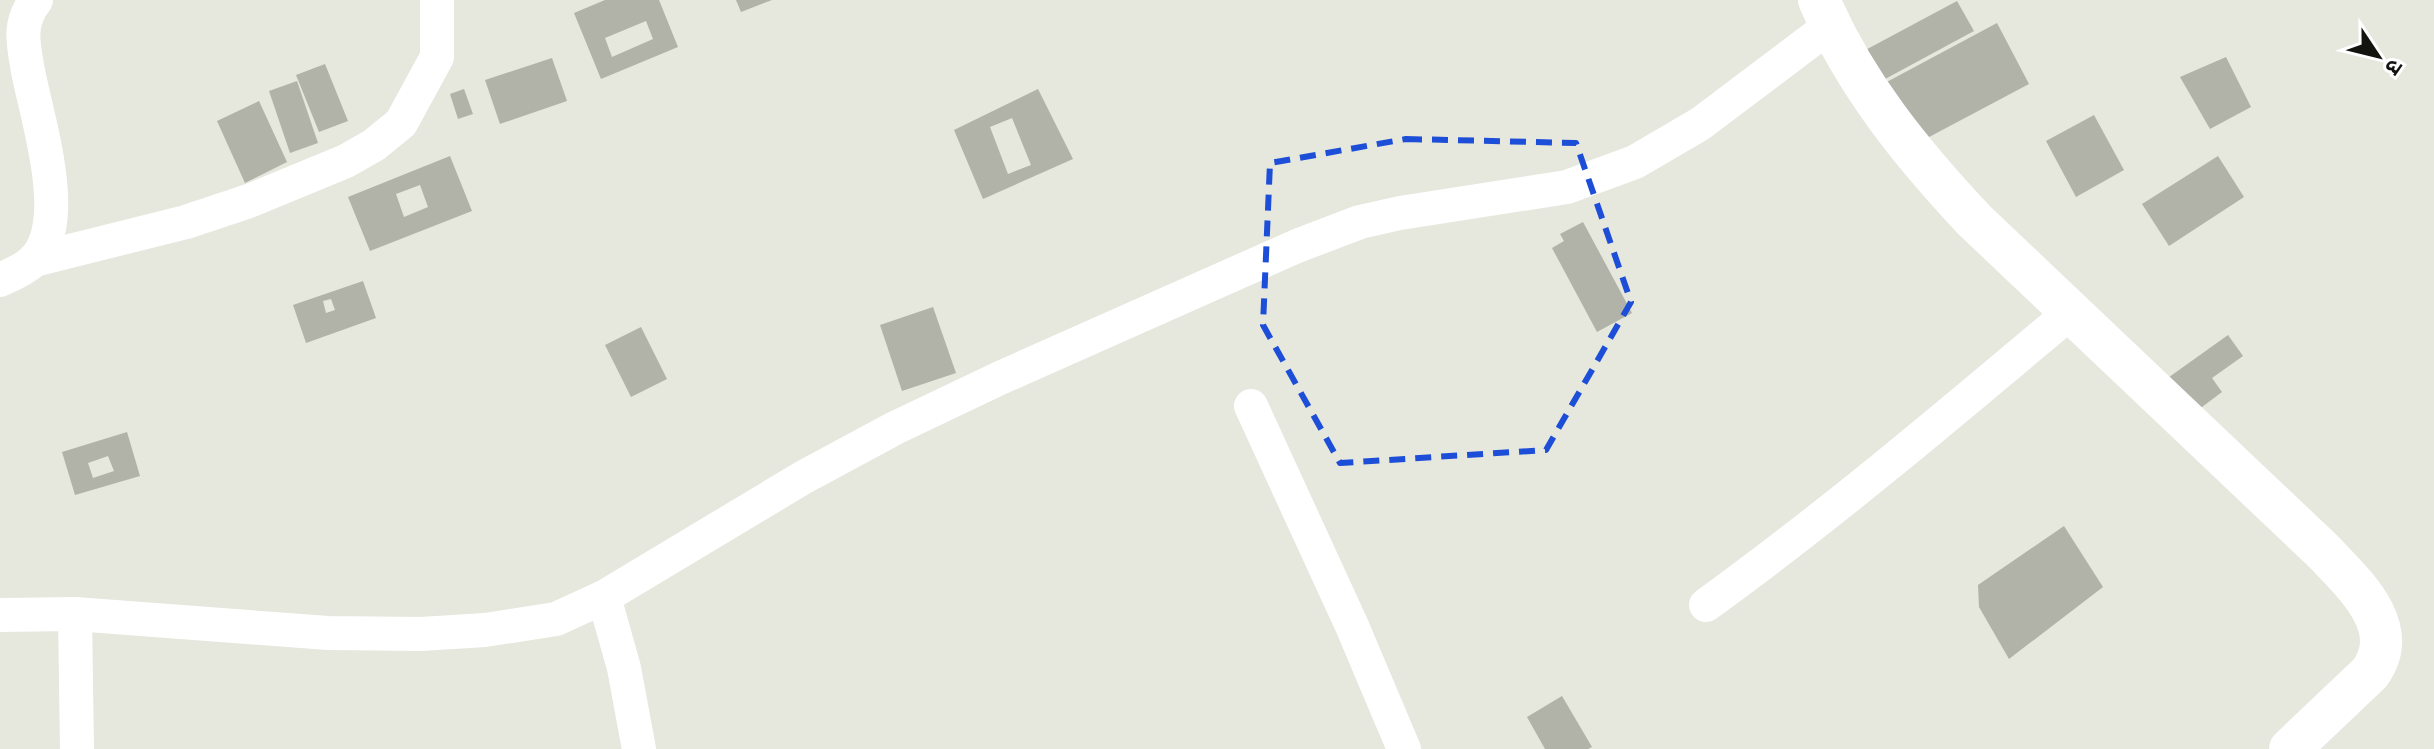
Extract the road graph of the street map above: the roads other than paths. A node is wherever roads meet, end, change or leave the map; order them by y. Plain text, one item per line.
1 (36, 0) edge
2 (437, 0) edge
3 (1825, 13) edge
4 (34, 260) junction
5 (0, 280) edge
6 (2072, 311) junction
7 (1251, 406) dead end
8 (604, 597) junction
9 (1706, 605) dead end
10 (75, 614) junction
11 (0, 615) edge
12 (77, 749) edge
13 (639, 749) edge
14 (1404, 749) edge
15 (2290, 749) edge

1 - 4 street
2 - 4 street
3 - 6 street
3 - 8 street
4 - 5 street
6 - 9 street
6 - 15 street
7 - 14 street
8 - 10 street
8 - 13 street
10 - 11 street
10 - 12 street

